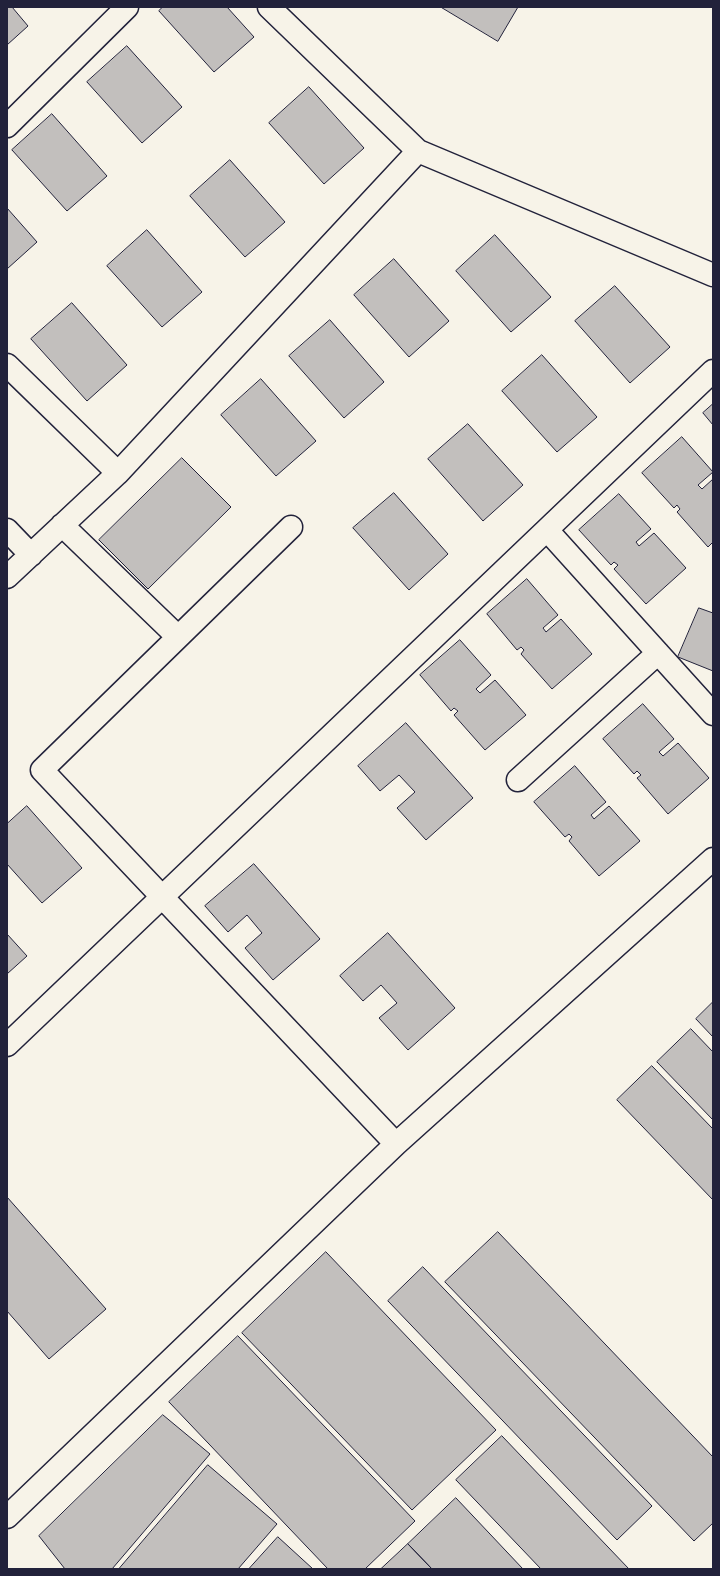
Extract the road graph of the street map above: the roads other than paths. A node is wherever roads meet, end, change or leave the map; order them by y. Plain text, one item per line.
1 (127, 7) edge
2 (269, 7) edge
3 (7, 126) edge
4 (418, 150) junction
5 (713, 274) edge
6 (7, 365) edge
7 (713, 371) edge
8 (118, 473) junction
9 (62, 525) junction
10 (291, 527) dead end
11 (7, 530) edge
12 (547, 530) junction
13 (31, 555) junction
14 (7, 577) edge
15 (178, 637) junction
16 (658, 653) junction
17 (713, 714) edge
18 (518, 780) dead end
19 (713, 859) edge
20 (163, 896) junction
21 (7, 1045) edge
22 (396, 1144) junction
23 (7, 1517) edge

1 - 3 street
2 - 4 street
4 - 5 street
4 - 8 street
6 - 8 street
7 - 12 street
8 - 9 street
9 - 13 street
9 - 15 street
10 - 15 street
11 - 13 street
12 - 16 street
12 - 20 street
13 - 14 street
15 - 20 street
16 - 17 street
16 - 18 street
19 - 22 street
20 - 21 street
20 - 22 street
22 - 23 street

